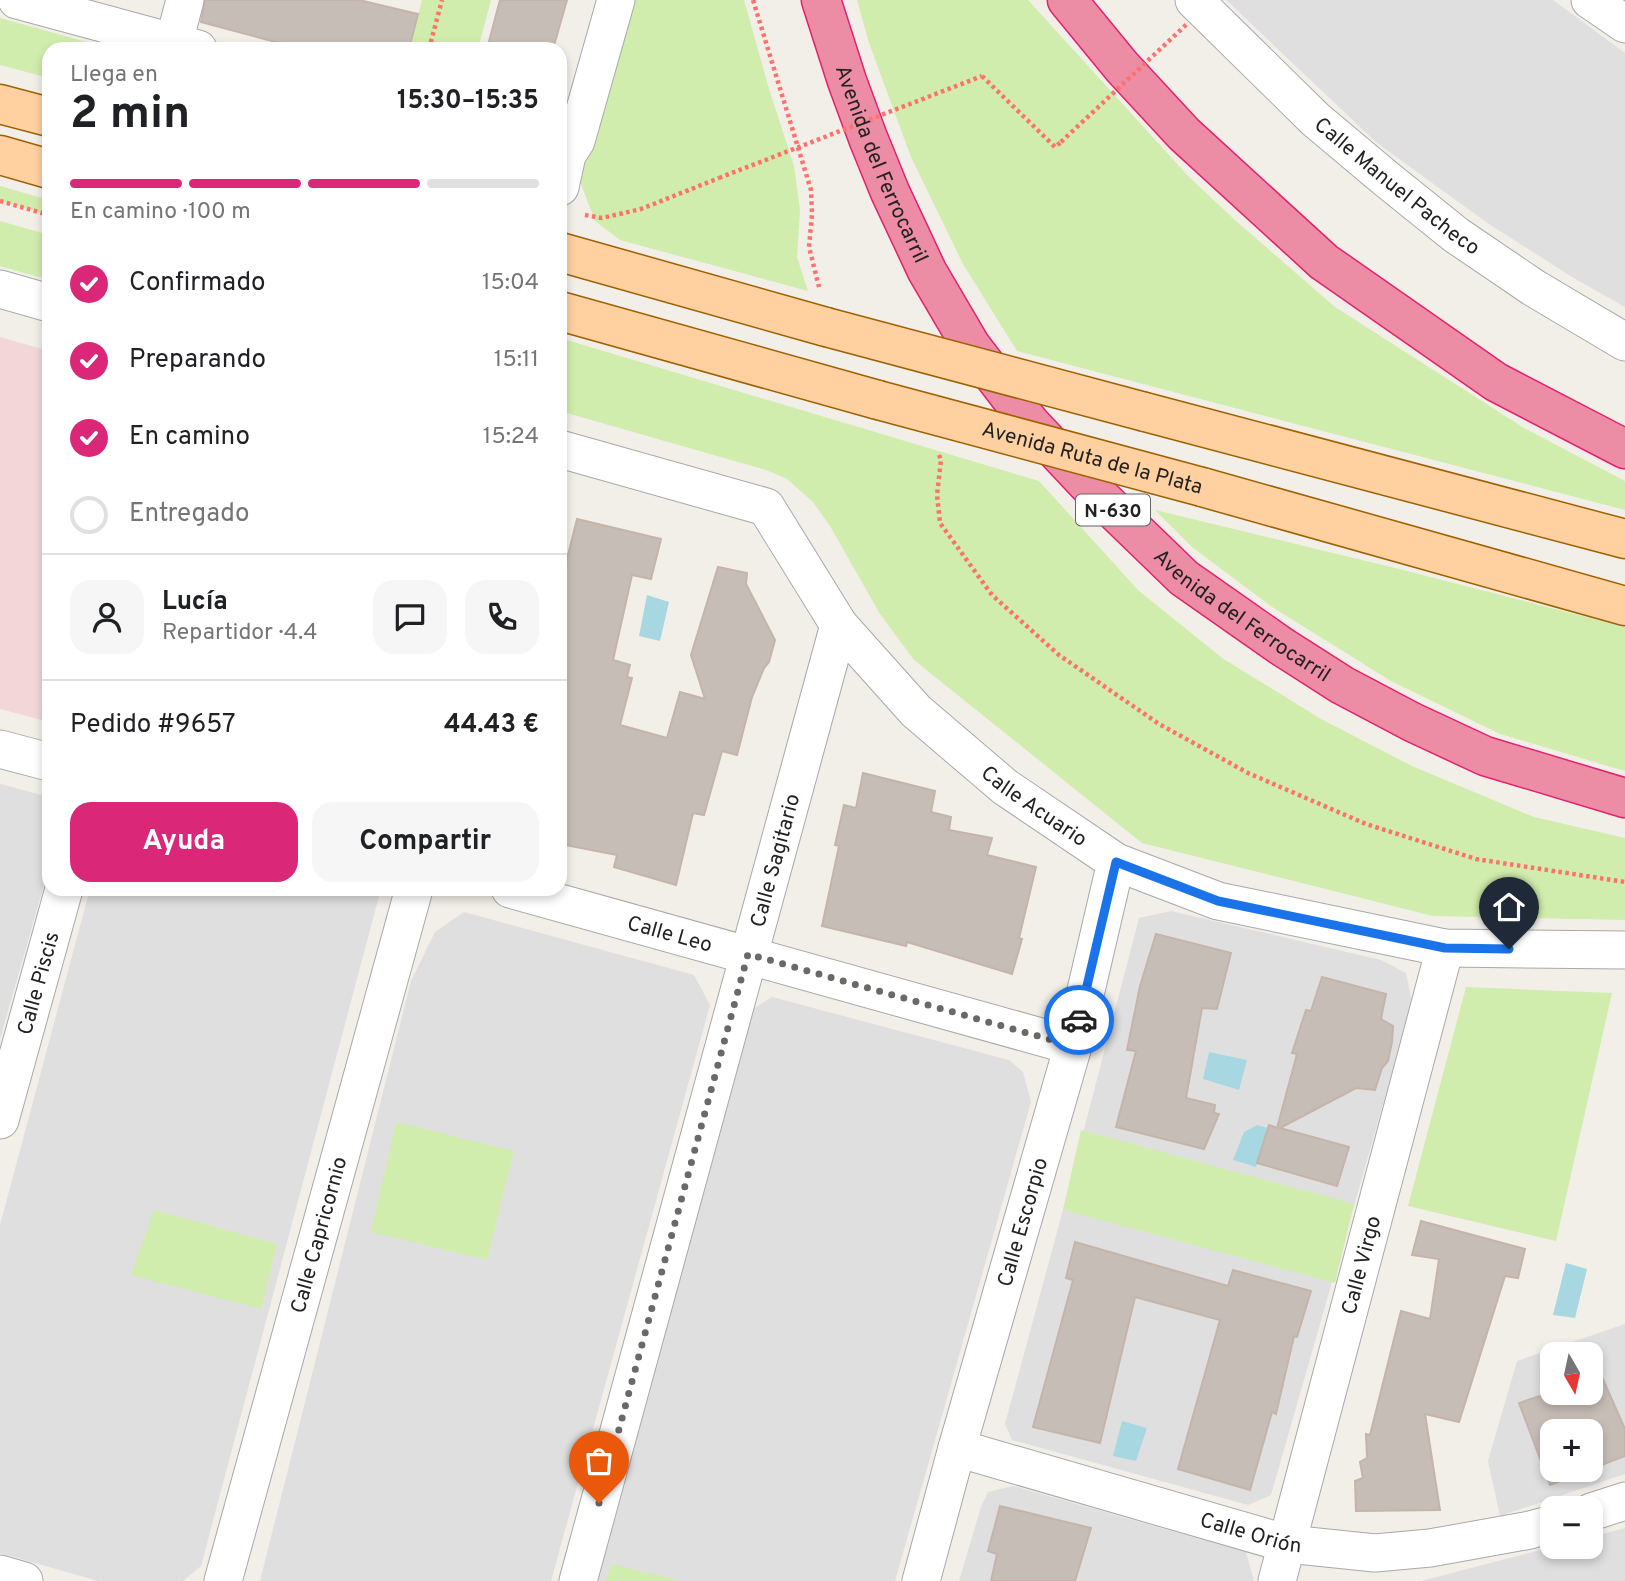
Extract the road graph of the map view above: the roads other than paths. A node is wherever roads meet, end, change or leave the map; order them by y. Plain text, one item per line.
1 (17, 0) edge
2 (185, 0) edge
3 (615, 0) edge
4 (821, 0) edge
5 (1067, 0) edge
6 (1590, 0) edge
7 (1191, 11) edge
8 (1625, 24) edge
9 (171, 42) edge
10 (186, 42) edge
11 (0, 104) edge
12 (42, 115) edge
13 (0, 155) edge
14 (42, 167) edge
15 (567, 177) edge
16 (567, 253) edge
17 (0, 289) edge
18 (42, 301) edge
19 (567, 313) edge
20 (1625, 342) edge
21 (1625, 449) edge
22 (567, 451) edge
23 (1625, 539) edge
24 (1625, 606) edge
25 (839, 625) junction
26 (0, 749) edge
27 (42, 760) edge
28 (1625, 798) edge
29 (1116, 862) junction
30 (62, 896) edge
31 (412, 896) edge
32 (536, 896) edge
33 (1445, 948) junction
34 (1625, 950) edge
35 (748, 954) junction
36 (1073, 1046) junction
37 (0, 1120) edge
38 (957, 1448) junction
39 (1625, 1502) edge
40 (1603, 1508) edge
41 (1540, 1528) edge
42 (1288, 1544) junction
43 (0, 1574) edge
44 (24, 1581) edge
45 (223, 1581) edge
46 (578, 1581) edge
47 (921, 1581) edge
48 (1278, 1581) edge

1 - 9 street
2 - 10 street
3 - 15 street
4 - 28 highway, Avenida del Ferrocarril / N-630
5 - 21 highway
6 - 8 street
7 - 20 street, Calle Manuel Pacheco
11 - 12 main road
13 - 14 main road
16 - 23 main road, bridge
17 - 18 street
19 - 24 main road, Avenida Ruta de la Plata, bridge
22 - 25 street, Calle Acuario
25 - 29 street, Calle Acuario
25 - 35 street, Calle Sagitario
26 - 27 street
29 - 33 street, Calle Acuario
29 - 36 street, Calle Escorpio
30 - 37 street, Calle Piscis
31 - 45 street, Calle Capricornio
32 - 35 street, Calle Leo
33 - 34 street, Calle Acuario
33 - 42 street, Calle Virgo
35 - 36 street, Calle Leo
35 - 46 street, Calle Sagitario
36 - 38 street, Calle Escorpio
38 - 42 street, Calle Orión
38 - 47 street, Calle Escorpio
39 - 40 street
41 - 42 street, Calle Orión
42 - 48 street, Calle Virgo
43 - 44 street

